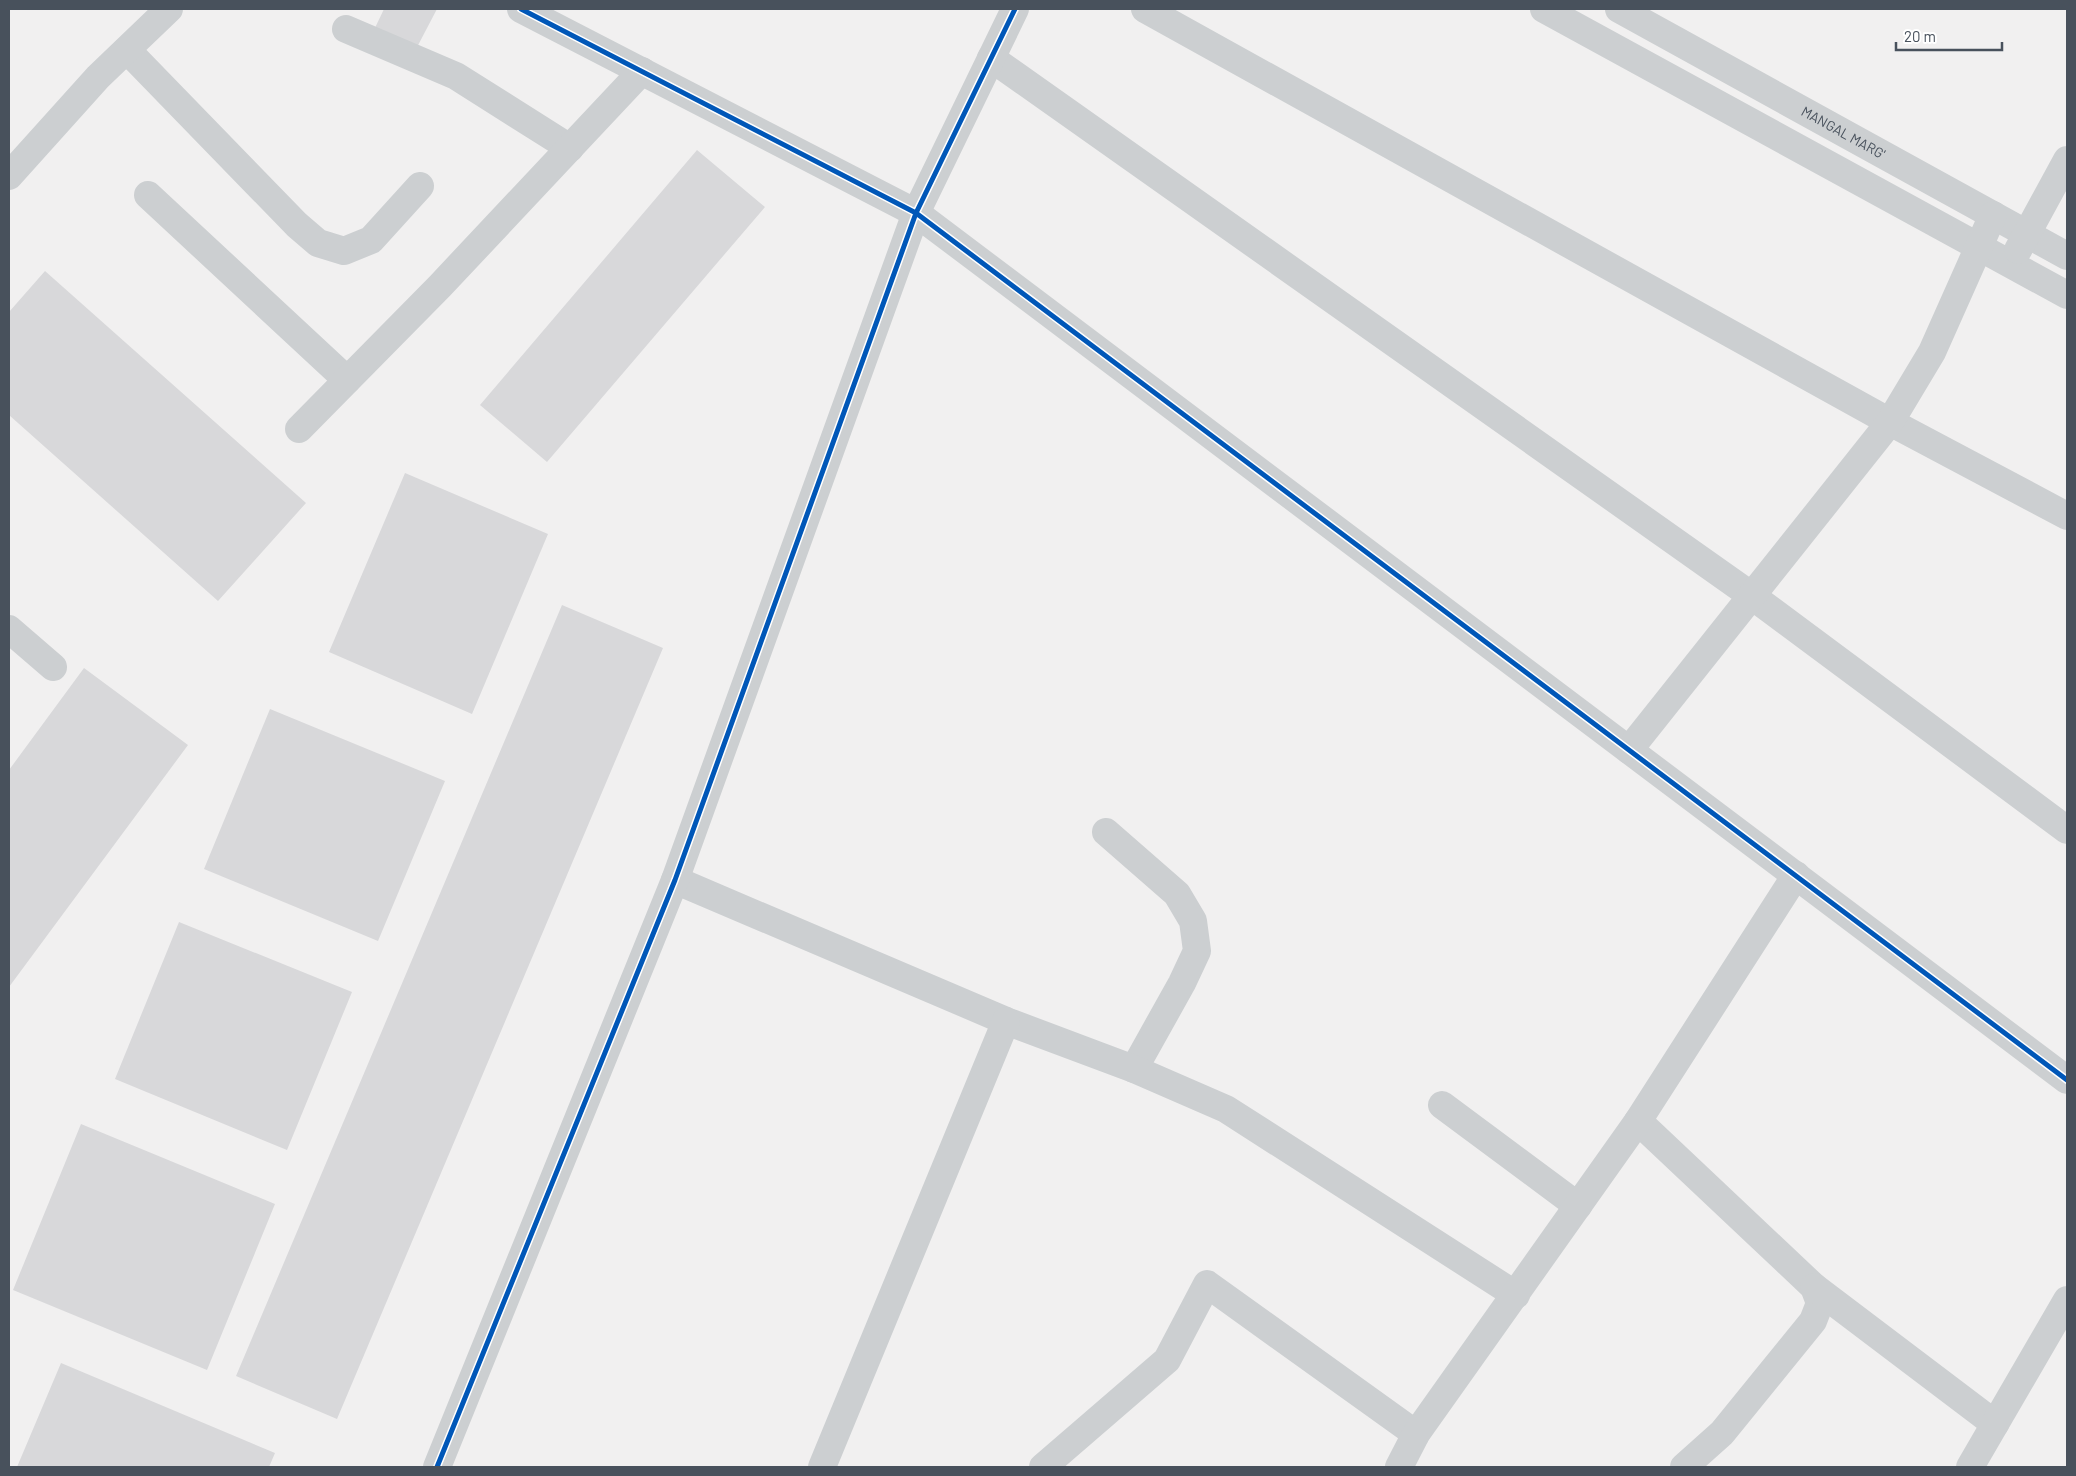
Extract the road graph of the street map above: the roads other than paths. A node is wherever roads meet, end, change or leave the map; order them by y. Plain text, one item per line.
1 (169, 9) edge
2 (521, 9) edge
3 (1015, 9) edge
4 (1145, 9) edge
5 (1544, 9) edge
6 (1619, 9) edge
7 (346, 29) dead end
8 (127, 50) junction
9 (991, 58) junction
10 (642, 71) junction
11 (570, 148) junction
12 (2067, 160) edge
13 (9, 176) edge
14 (420, 186) dead end
15 (148, 195) dead end
16 (916, 213) junction
17 (1993, 215) junction
18 (2026, 234) junction
19 (1979, 248) junction
20 (2067, 256) edge
21 (2011, 265) junction
22 (2067, 295) edge
23 (347, 380) junction
24 (1890, 422) junction
25 (299, 429) dead end
26 (2067, 516) edge
27 (1752, 596) junction
28 (9, 630) edge
29 (53, 667) dead end
30 (1629, 750) junction
31 (2067, 830) edge
32 (1106, 832) dead end
33 (1796, 876) junction
34 (675, 880) junction
35 (1006, 1021) junction
36 (1134, 1069) junction
37 (2067, 1080) edge
38 (1442, 1105) dead end
39 (1638, 1120) junction
40 (1578, 1206) junction
41 (1814, 1287) junction
42 (1516, 1295) junction
43 (2067, 1300) edge
44 (1995, 1424) junction
45 (1416, 1434) junction
46 (1047, 1466) edge
47 (437, 1467) edge
48 (822, 1467) edge
49 (1400, 1467) edge
50 (1684, 1467) edge
51 (1970, 1467) edge

1 - 8 street
2 - 10 street
3 - 9 street
4 - 24 street
5 - 19 street
6 - 17 street, MANGAL MARG'
7 - 11 street
8 - 13 street
8 - 14 street
9 - 16 street
9 - 27 street
10 - 11 street
10 - 16 street
11 - 23 street
12 - 18 street
15 - 23 street
16 - 30 street
16 - 34 street
17 - 18 street, MANGAL MARG'
17 - 19 street
18 - 20 street, MANGAL MARG'
18 - 21 street
19 - 21 street
19 - 24 street
21 - 22 street
23 - 25 street
24 - 26 street
24 - 27 street
27 - 30 street
27 - 31 street
28 - 29 street
30 - 33 street
32 - 36 street
33 - 37 street
33 - 39 street
34 - 35 street
34 - 47 street
35 - 36 street
35 - 48 street
36 - 42 street
38 - 40 street
39 - 40 street
39 - 41 street
40 - 42 street
41 - 44 street
41 - 50 street
42 - 45 street
43 - 44 street
44 - 51 street
45 - 46 street
45 - 49 street

